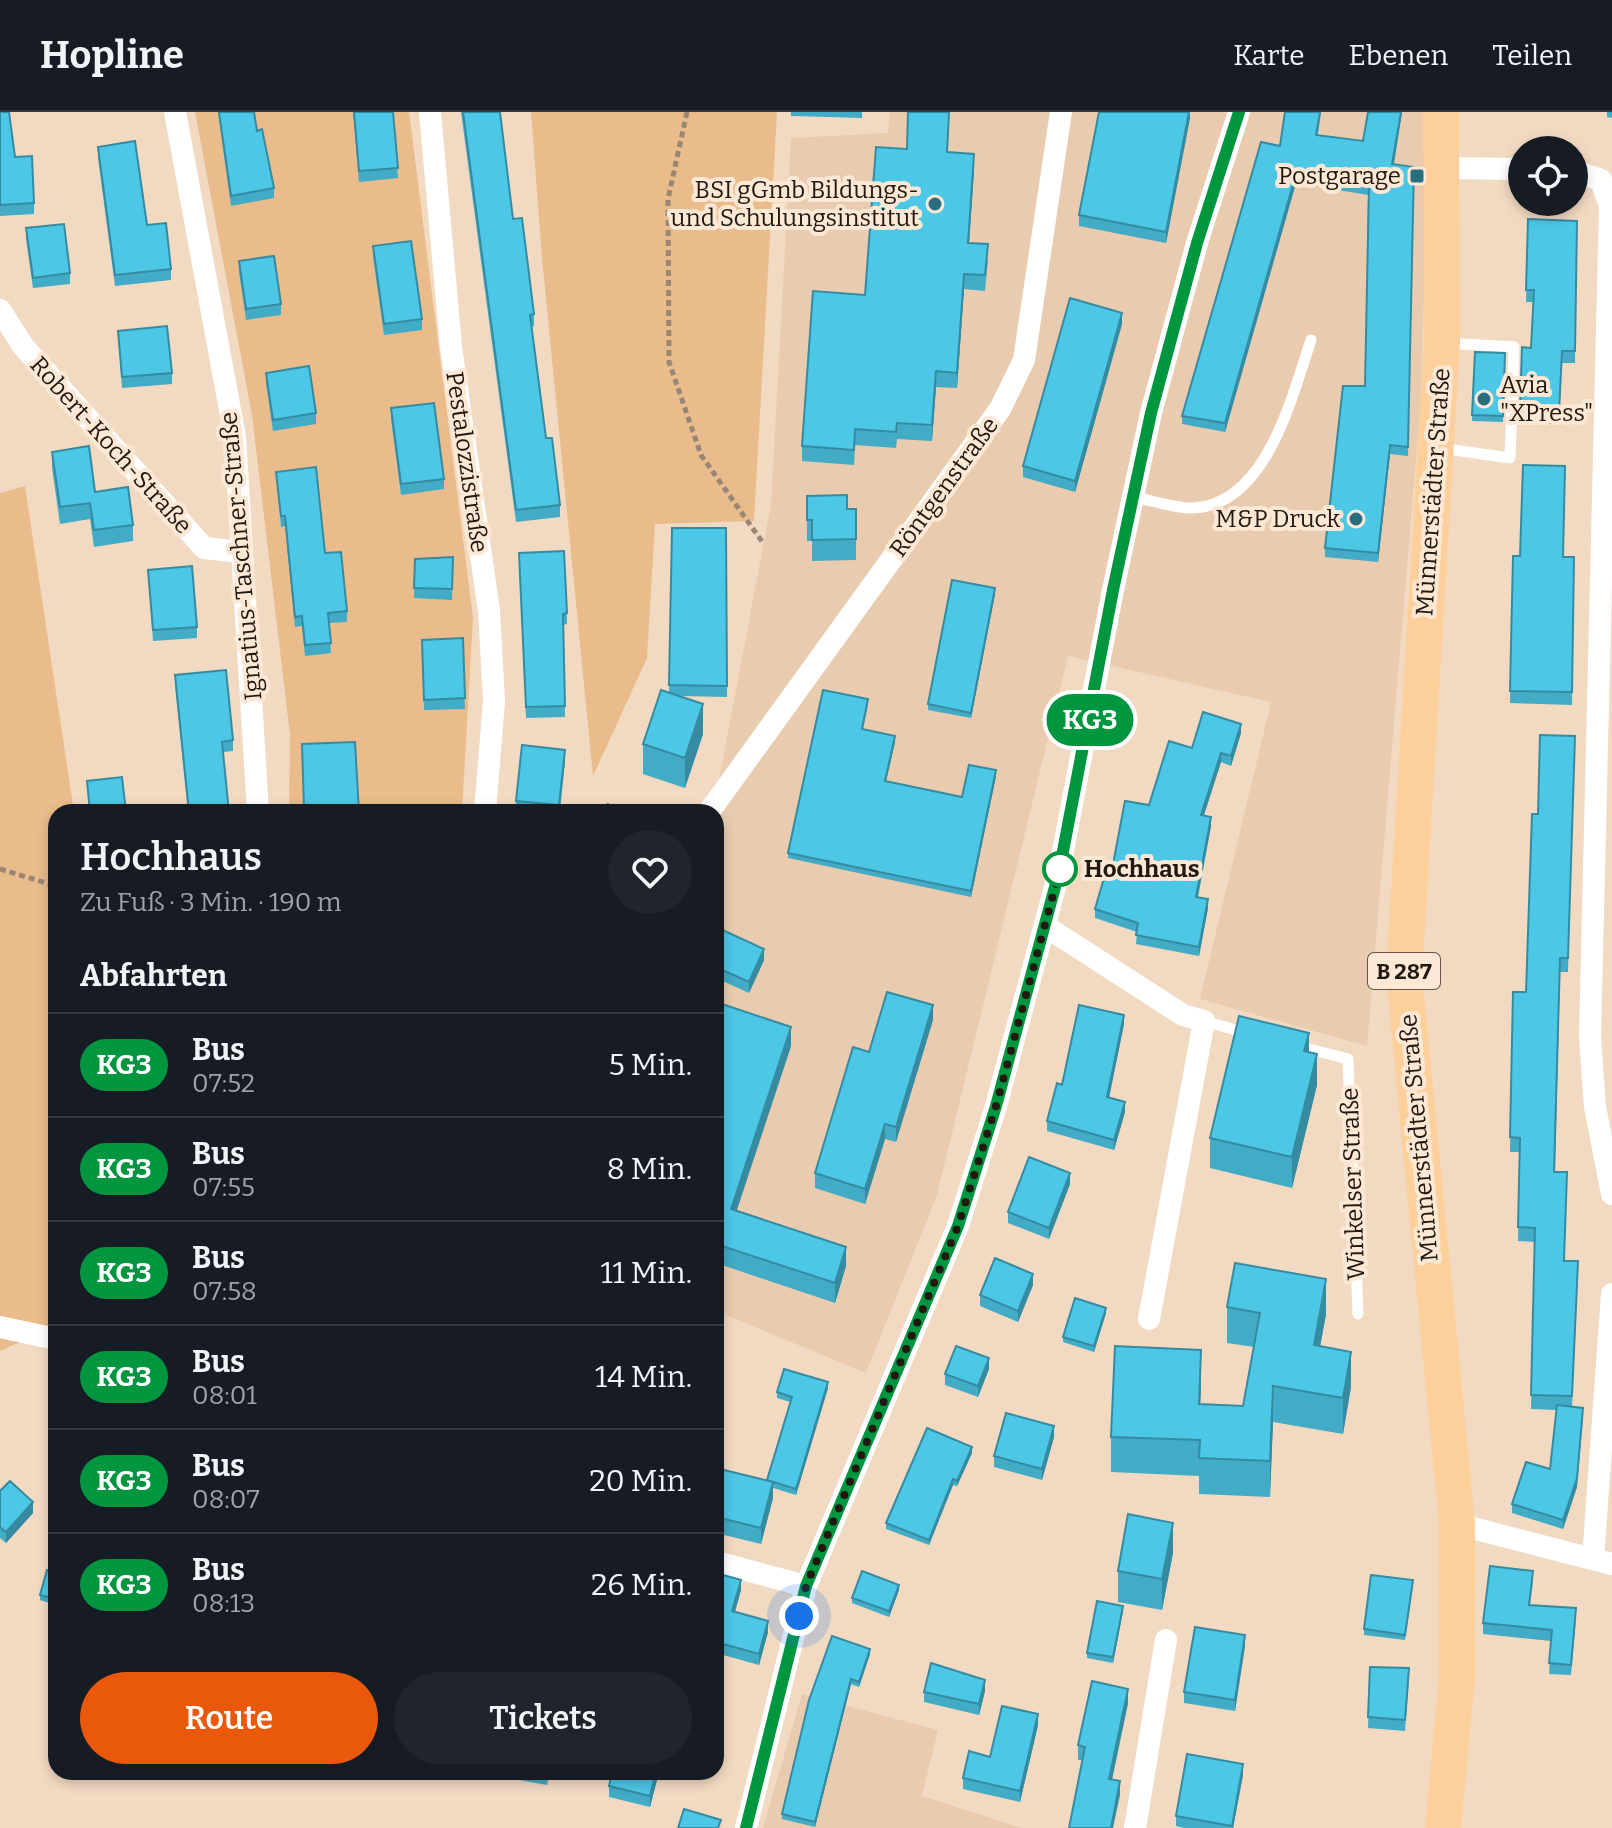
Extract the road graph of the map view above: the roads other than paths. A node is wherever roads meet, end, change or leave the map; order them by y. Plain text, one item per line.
1 (175, 112) edge
2 (430, 112) edge
3 (1061, 112) edge
4 (1239, 112) edge
5 (1441, 112) edge
6 (1441, 168) junction
7 (1508, 169) edge
8 (1588, 176) edge
9 (0, 310) edge
10 (1311, 340) dead end
11 (1442, 342) junction
12 (1435, 448) junction
13 (1133, 497) junction
14 (240, 552) junction
15 (258, 804) edge
16 (486, 804) edge
17 (715, 804) edge
18 (1045, 926) junction
19 (1204, 1021) junction
20 (1261, 1036) edge
21 (1276, 1040) edge
22 (1612, 1194) edge
23 (1612, 1294) edge
24 (1358, 1314) dead end
25 (1149, 1319) dead end
26 (0, 1327) edge
27 (48, 1337) edge
28 (1457, 1524) junction
29 (1603, 1561) edge
30 (724, 1564) edge
31 (806, 1586) junction
32 (1166, 1640) dead end
33 (746, 1828) edge
34 (1135, 1828) edge
35 (1443, 1828) edge

1 - 14 street, Ignatius-Taschner-Straße
2 - 16 street, Pestalozzistraße
3 - 17 street, Röntgenstraße
4 - 13 street
5 - 6 main road, Münnerstädter Straße / B 287
6 - 7 street
6 - 11 main road, Münnerstädter Straße / B 287
8 - 22 street
9 - 14 street, Robert-Koch-Straße
10 - 13 lane
11 - 12 main road, Münnerstädter Straße / B 287
11 - 12 lane
12 - 28 main road, Münnerstädter Straße / B 287
13 - 18 street
14 - 15 street, Ignatius-Taschner-Straße
18 - 19 street
18 - 31 street
19 - 20 lane
19 - 25 street
21 - 24 lane, Winkelser Straße
23 - 29 street
26 - 27 street
28 - 29 street
28 - 35 main road, Münnerstädter Straße / B 287
30 - 31 street
31 - 33 street
32 - 34 street

